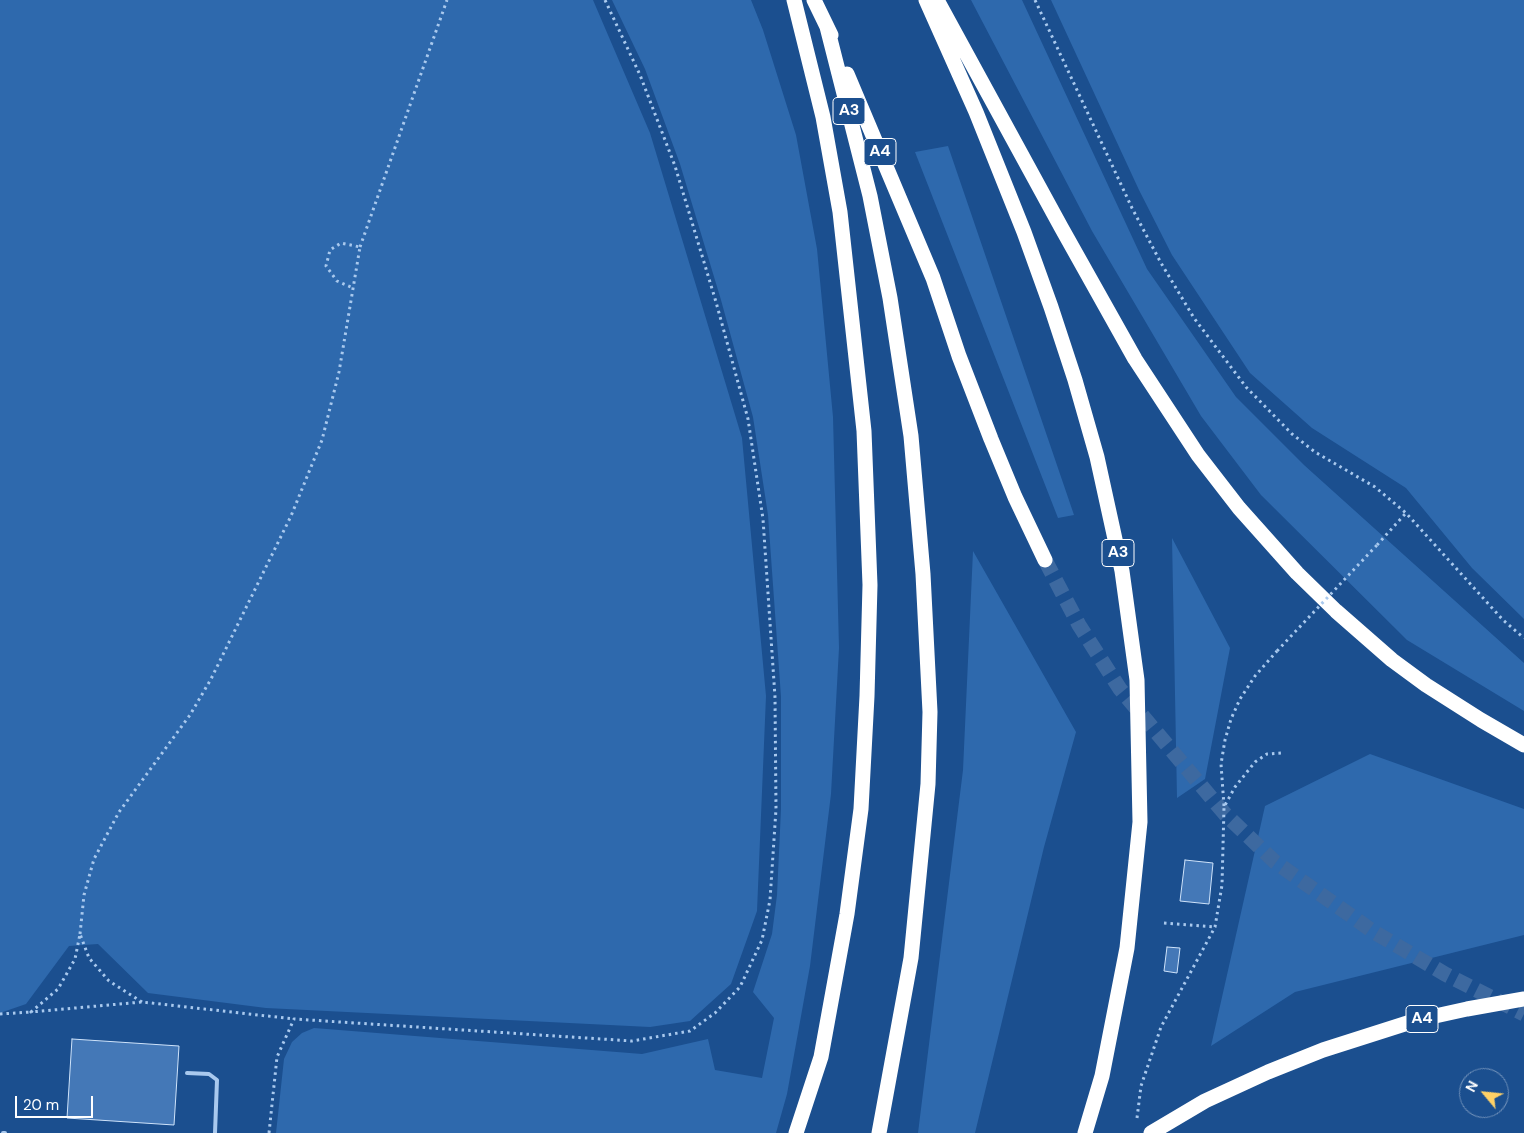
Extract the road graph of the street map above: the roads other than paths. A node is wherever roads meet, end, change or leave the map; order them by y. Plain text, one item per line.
1 (794, 0) edge
2 (814, 0) edge
3 (926, 0) edge
4 (937, 0) edge
5 (827, 27) junction
6 (1045, 560) tunnel mouth
7 (1524, 745) edge
8 (1524, 998) edge
9 (187, 1073) dead end
10 (215, 1133) edge
11 (796, 1133) edge
12 (879, 1133) edge
13 (1085, 1133) edge
14 (1151, 1133) edge

1 - 11 highway, A3
2 - 5 highway, A3
3 - 13 highway, A3
4 - 7 highway
5 - 6 highway, A4
5 - 12 highway, A3
8 - 14 highway, A4
9 - 10 lane

